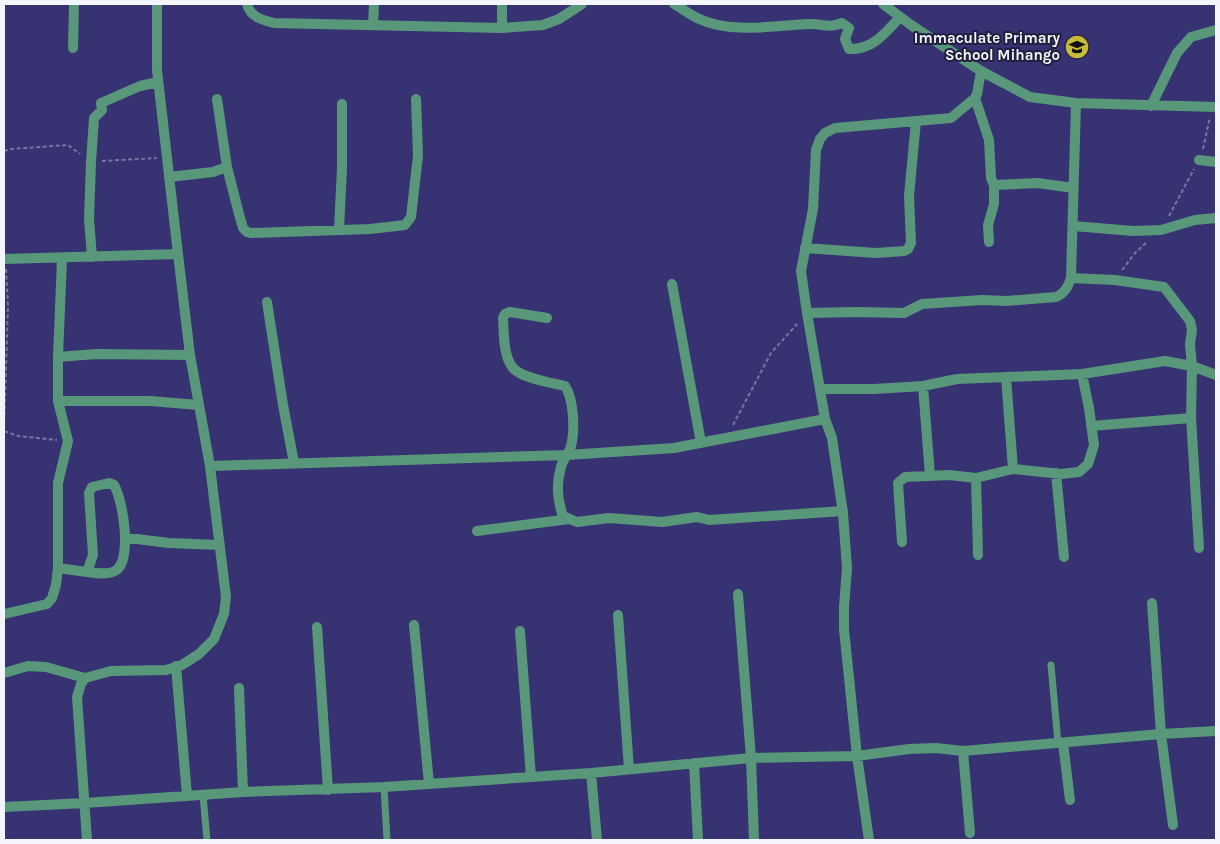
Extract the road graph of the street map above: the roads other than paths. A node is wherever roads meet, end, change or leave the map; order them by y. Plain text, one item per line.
1 (74, 4) edge
2 (157, 4) edge
3 (248, 4) edge
4 (374, 4) edge
5 (502, 4) edge
6 (582, 4) edge
7 (674, 4) edge
8 (883, 4) edge
9 (900, 17) junction
10 (373, 25) junction
11 (502, 28) junction
12 (1216, 30) edge
13 (73, 48) dead end
14 (981, 71) junction
15 (158, 82) junction
16 (975, 98) junction
17 (216, 99) dead end
18 (416, 99) dead end
19 (1076, 103) junction
20 (342, 104) dead end
21 (1151, 106) junction
22 (1214, 106) edge
23 (916, 121) junction
24 (1200, 160) road end
25 (1216, 162) edge
26 (227, 167) junction
27 (169, 177) junction
28 (994, 185) junction
29 (1073, 188) junction
30 (1216, 218) edge
31 (1072, 226) junction
32 (338, 230) junction
33 (989, 242) dead end
34 (806, 248) junction
35 (178, 254) junction
36 (92, 258) junction
37 (5, 259) edge
38 (62, 259) junction
39 (1071, 278) junction
40 (672, 284) dead end
41 (267, 302) dead end
42 (808, 313) junction
43 (547, 318) dead end
44 (190, 355) junction
45 (58, 357) junction
46 (1192, 366) junction
47 (1082, 374) junction
48 (1216, 375) edge
49 (1006, 377) junction
50 (924, 386) junction
51 (821, 389) junction
52 (58, 400) junction
53 (199, 406) junction
54 (1191, 418) junction
55 (825, 419) junction
56 (1091, 426) junction
57 (701, 443) junction
58 (567, 454) junction
59 (294, 463) junction
60 (210, 466) junction
61 (1012, 469) junction
62 (1056, 473) junction
63 (930, 476) junction
64 (976, 478) junction
65 (843, 511) junction
66 (569, 519) junction
67 (477, 531) dead end
68 (126, 539) junction
69 (902, 542) dead end
70 (220, 545) junction
71 (1200, 548) dead end
72 (978, 555) dead end
73 (1064, 557) dead end
74 (58, 568) junction
75 (87, 572) junction
76 (738, 594) dead end
77 (1152, 603) dead end
78 (4, 614) edge
79 (618, 615) dead end
80 (414, 625) dead end
81 (317, 627) dead end
82 (520, 631) dead end
83 (1051, 665) dead end
84 (176, 666) junction
85 (4, 673) edge
86 (85, 678) junction
87 (239, 688) dead end
88 (1216, 731) edge
89 (1161, 734) junction
90 (1060, 743) junction
91 (963, 751) junction
92 (857, 756) junction
93 (751, 758) junction
94 (694, 763) junction
95 (629, 769) junction
96 (591, 773) junction
97 (530, 777) junction
98 (428, 784) junction
99 (384, 787) junction
100 (328, 790) junction
101 (243, 792) junction
102 (203, 795) junction
103 (187, 796) junction
104 (1070, 800) dead end
105 (85, 803) junction
106 (4, 807) edge
107 (1173, 825) dead end
108 (970, 833) dead end
109 (87, 840) edge
110 (207, 840) edge
111 (387, 840) edge
112 (597, 840) edge
113 (698, 840) edge
114 (754, 840) edge
115 (869, 840) edge

1 - 13 street
2 - 15 street
3 - 10 street
4 - 10 street
5 - 11 street
6 - 11 street
7 - 9 street
8 - 9 street
9 - 14 street
10 - 11 street
12 - 21 street
14 - 16 street
14 - 19 street
15 - 27 street
15 - 36 street
16 - 23 street
16 - 28 street
17 - 26 street
18 - 32 street
19 - 21 street
19 - 29 street
20 - 32 street
21 - 22 street
23 - 34 street
23 - 34 street
24 - 25 street
26 - 27 street
26 - 32 street
27 - 35 street
28 - 29 street
28 - 33 street
29 - 31 street
30 - 31 street
31 - 39 street
34 - 42 street
35 - 36 street
35 - 44 street
36 - 38 street
37 - 38 street
38 - 45 street
39 - 42 street
39 - 46 street
40 - 57 street
41 - 59 street
42 - 51 street
43 - 58 street
44 - 45 street
44 - 53 street
45 - 52 street
46 - 47 street
46 - 48 street
46 - 54 street
47 - 49 street
47 - 56 street
49 - 50 street
49 - 61 street
50 - 51 street
50 - 63 street
51 - 55 street
52 - 53 street
52 - 74 street
53 - 60 street
54 - 56 street
54 - 71 street
55 - 57 street
55 - 65 street
56 - 62 street
57 - 58 street
58 - 59 street
58 - 66 street
59 - 60 street
60 - 70 street
61 - 62 street
61 - 64 street
62 - 73 street
63 - 64 street
63 - 69 street
64 - 72 street
65 - 66 street
65 - 92 street
66 - 67 street
68 - 70 street
68 - 75 street
68 - 75 street
70 - 84 street
74 - 75 street
74 - 78 street
76 - 93 street
77 - 89 street
79 - 95 street
80 - 98 street
81 - 100 street
82 - 97 street
83 - 90 lane
84 - 86 street
84 - 103 street
85 - 86 street
86 - 105 street
87 - 101 street
88 - 89 street
89 - 90 street
89 - 107 street
90 - 91 street
90 - 104 street
91 - 92 street
91 - 108 street
92 - 93 street
92 - 115 street
93 - 94 street
93 - 114 street
94 - 95 street
94 - 113 street
95 - 96 street
96 - 97 street
96 - 112 street
97 - 98 street
98 - 99 street
99 - 100 street
99 - 111 lane
100 - 101 street
101 - 102 street
102 - 103 street
102 - 110 lane
103 - 105 street
105 - 106 street
105 - 109 street

